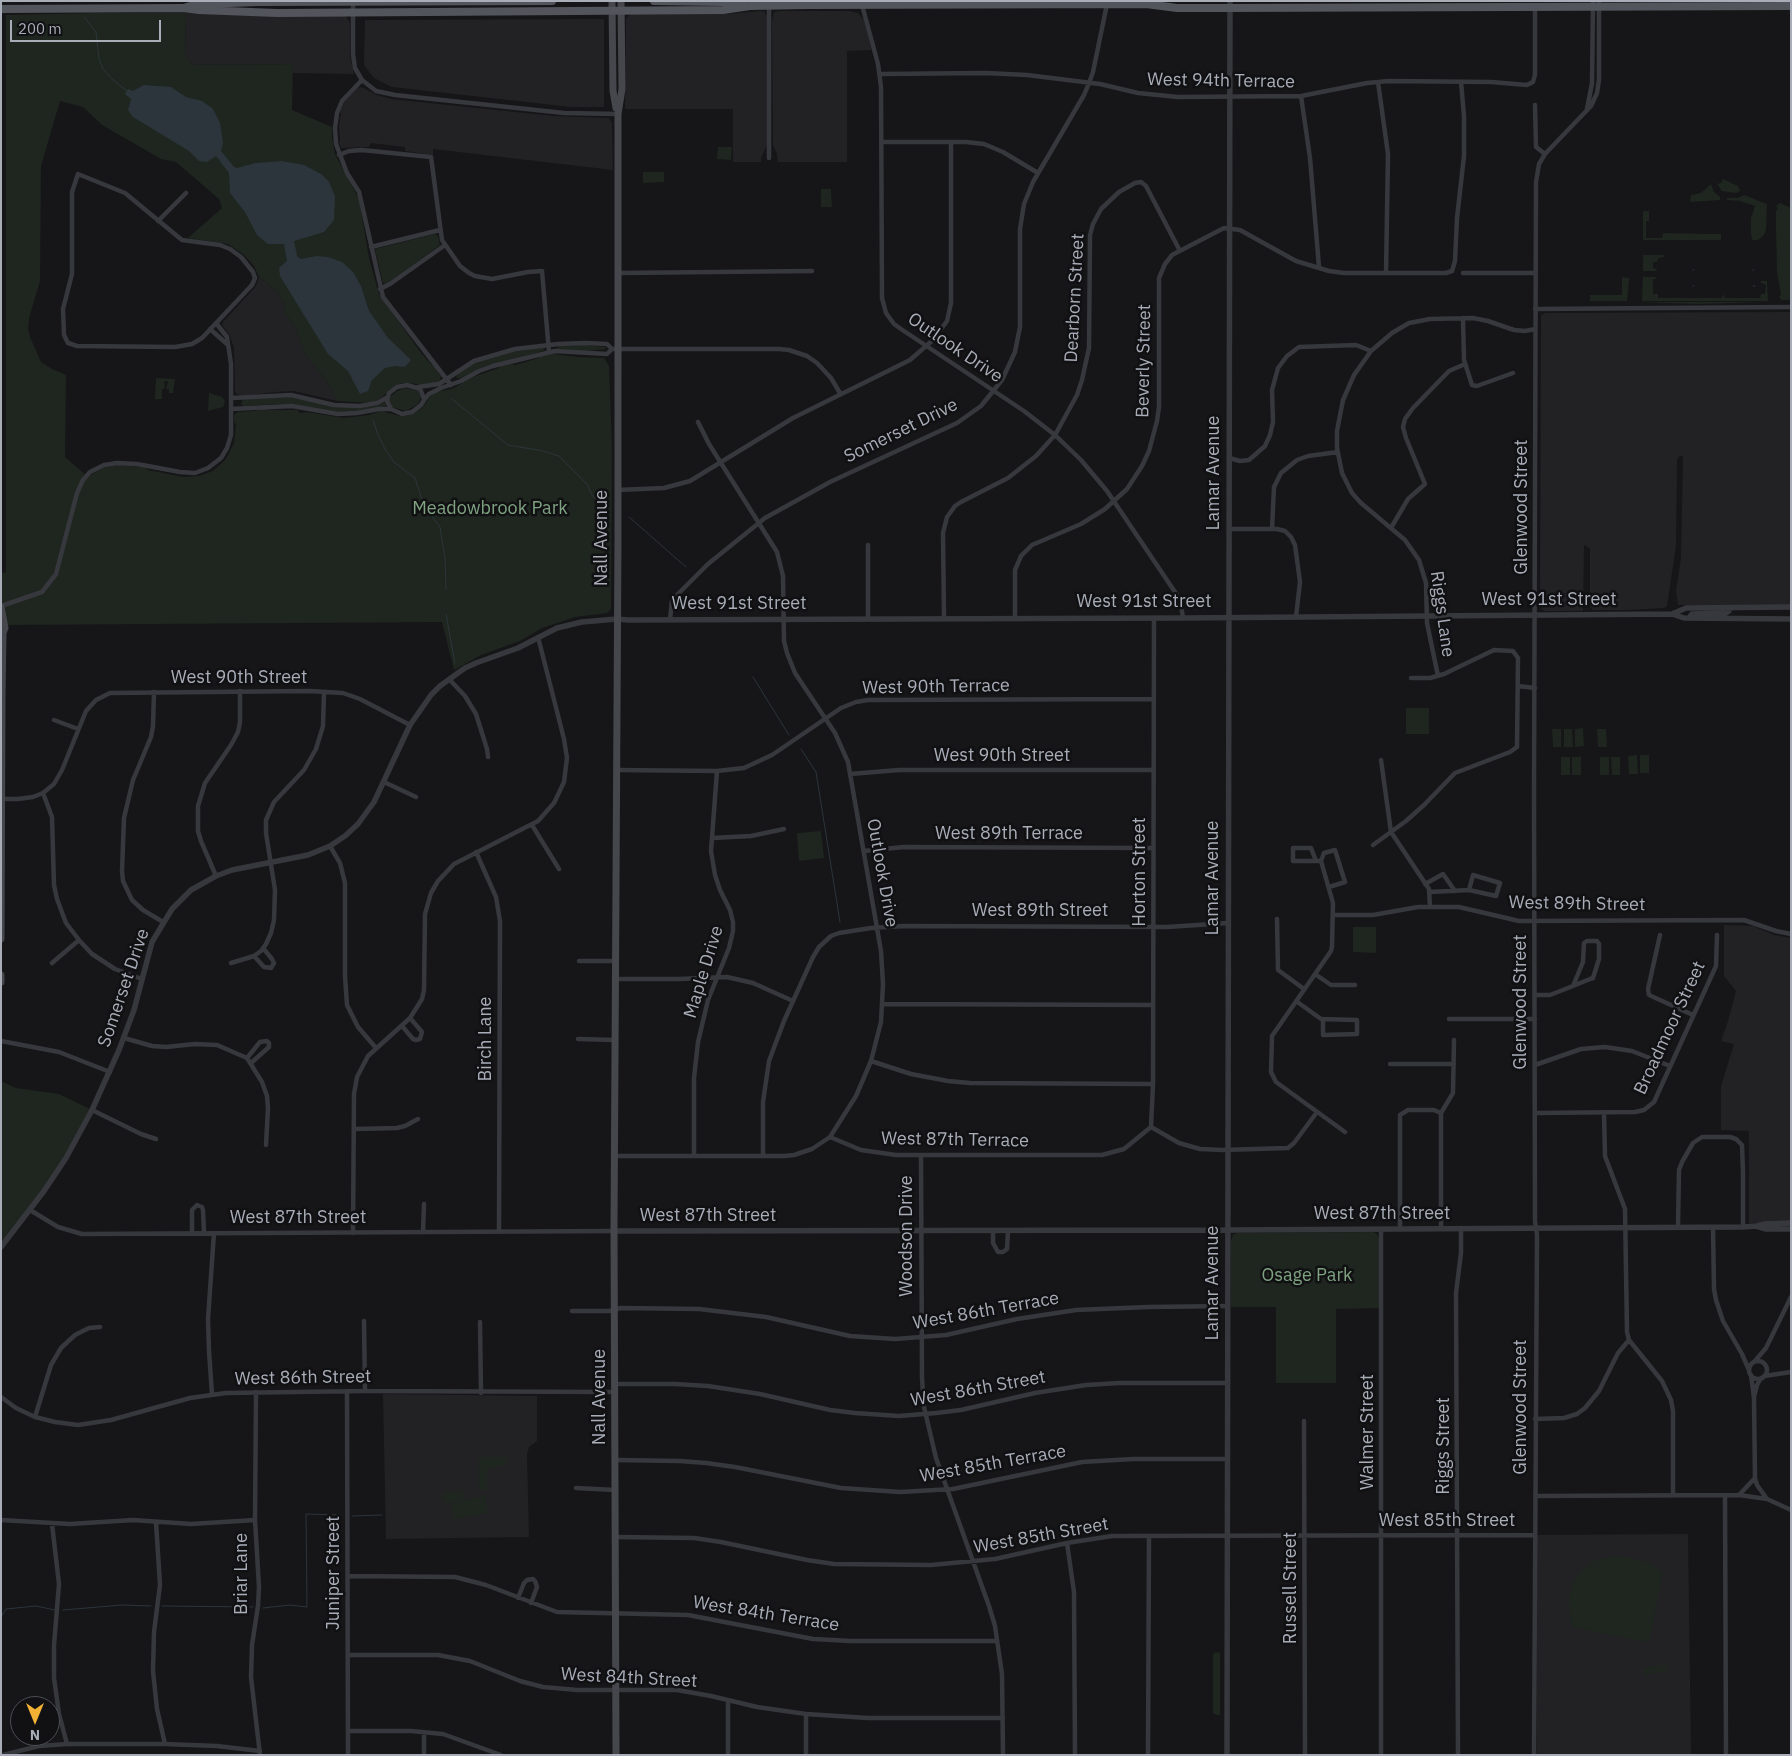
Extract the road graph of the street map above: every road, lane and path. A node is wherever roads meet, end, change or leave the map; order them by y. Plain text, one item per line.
1 (552, 1) edge
2 (612, 1) edge
3 (620, 1) edge
4 (654, 1) edge
5 (1155, 1) edge
6 (1712, 1) edge
7 (353, 2) edge
8 (807, 3) edge
9 (881, 3) edge
10 (953, 3) edge
11 (1022, 3) edge
12 (1092, 3) edge
13 (1107, 4) junction
14 (1146, 4) junction
15 (1300, 4) edge
16 (1368, 4) edge
17 (1435, 4) edge
18 (1501, 4) edge
19 (1596, 4) edge
20 (105, 5) edge
21 (862, 5) junction
22 (1230, 5) edge
23 (750, 6) junction
24 (769, 6) junction
25 (1535, 6) junction
26 (1699, 6) junction
27 (1791, 6) edge
28 (183, 8) junction
29 (1, 9) edge
30 (616, 11) junction
31 (353, 12) junction
32 (879, 74) junction
33 (362, 80) junction
34 (1378, 82) junction
35 (1461, 82) junction
36 (1089, 83) junction
37 (1301, 96) junction
38 (1230, 97) junction
39 (1535, 105) dead end
40 (618, 114) junction
41 (882, 142) junction
42 (951, 142) junction
43 (339, 154) junction
44 (1545, 154) junction
45 (769, 158) dead end
46 (1038, 172) junction
47 (186, 193) dead end
48 (158, 221) junction
49 (1230, 228) junction
50 (440, 230) junction
51 (445, 245) junction
52 (371, 247) junction
53 (1180, 251) junction
54 (1319, 267) junction
55 (812, 272) dead end
56 (618, 273) junction
57 (1386, 273) junction
58 (1463, 273) dead end
59 (1535, 273) junction
60 (380, 289) junction
61 (1791, 308) edge
62 (1535, 309) junction
63 (1463, 318) junction
64 (216, 323) junction
65 (210, 329) junction
66 (1535, 329) junction
67 (228, 344) junction
68 (548, 345) junction
69 (926, 346) junction
70 (615, 349) junction
71 (549, 352) junction
72 (1371, 352) junction
73 (1465, 364) junction
74 (1513, 373) dead end
75 (447, 380) junction
76 (450, 385) junction
77 (418, 387) junction
78 (994, 391) junction
79 (840, 393) junction
80 (388, 397) junction
81 (232, 398) junction
82 (424, 400) junction
83 (231, 409) junction
84 (391, 410) junction
85 (698, 422) dead end
86 (1055, 436) junction
87 (1338, 452) junction
88 (1229, 458) junction
89 (720, 463) junction
90 (617, 490) junction
91 (1113, 502) junction
92 (759, 522) junction
93 (1391, 528) junction
94 (1229, 529) junction
95 (1272, 529) junction
96 (868, 545) dead end
97 (1, 606) edge
98 (1729, 608) junction
99 (1761, 608) junction
100 (1791, 608) edge
101 (1672, 614) junction
102 (1535, 615) junction
103 (1427, 616) junction
104 (1229, 617) junction
105 (1296, 617) junction
106 (868, 618) junction
107 (944, 618) junction
108 (1015, 618) junction
109 (1154, 618) junction
110 (1183, 618) junction
111 (1689, 618) junction
112 (617, 619) junction
113 (784, 619) junction
114 (1730, 619) junction
115 (1791, 619) edge
116 (670, 620) junction
117 (2, 631) edge
118 (538, 637) junction
119 (1438, 676) junction
120 (1411, 678) dead end
121 (449, 679) junction
122 (1518, 686) junction
123 (1535, 688) junction
124 (240, 691) junction
125 (154, 692) junction
126 (324, 692) junction
127 (2, 696) edge
128 (1153, 698) junction
129 (826, 718) junction
130 (54, 720) dead end
131 (410, 725) junction
132 (78, 729) junction
133 (488, 757) dead end
134 (1381, 760) dead end
135 (617, 770) junction
136 (1153, 770) junction
137 (717, 771) junction
138 (850, 774) junction
139 (384, 782) junction
140 (43, 793) junction
141 (416, 797) dead end
142 (2, 799) edge
143 (532, 825) junction
144 (784, 829) dead end
145 (1391, 832) junction
146 (712, 838) junction
147 (1373, 845) dead end
148 (330, 846) junction
149 (1153, 848) junction
150 (864, 851) junction
151 (476, 852) junction
152 (1319, 861) junction
153 (271, 863) junction
154 (559, 870) dead end
155 (216, 876) junction
156 (1425, 884) junction
157 (1329, 887) junction
158 (1468, 890) junction
159 (1455, 891) junction
160 (1430, 892) junction
161 (1, 904) edge
162 (1430, 908) junction
163 (1333, 915) junction
164 (1277, 918) dead end
165 (1535, 921) junction
166 (163, 922) junction
167 (1228, 923) junction
168 (1153, 926) junction
169 (877, 927) junction
170 (1791, 934) edge
171 (1716, 935) dead end
172 (1660, 936) dead end
173 (1, 939) edge
174 (79, 940) junction
175 (263, 948) junction
176 (254, 956) junction
177 (579, 961) dead end
178 (616, 961) junction
179 (231, 963) dead end
180 (52, 964) dead end
181 (1315, 974) junction
182 (1, 976) edge
183 (717, 977) junction
184 (142, 979) junction
185 (616, 979) junction
186 (1, 982) edge
187 (1354, 985) dead end
188 (1573, 986) junction
189 (1304, 989) junction
190 (1535, 995) junction
191 (793, 1001) junction
192 (1296, 1001) junction
193 (882, 1004) junction
194 (1153, 1005) junction
195 (1693, 1015) junction
196 (410, 1018) junction
197 (1323, 1019) junction
198 (1449, 1019) dead end
199 (1535, 1019) junction
200 (402, 1026) junction
201 (124, 1038) junction
202 (578, 1039) dead end
203 (615, 1040) junction
204 (1454, 1040) dead end
205 (1, 1041) edge
206 (376, 1048) junction
207 (247, 1058) junction
208 (871, 1060) junction
209 (251, 1063) junction
210 (1390, 1064) dead end
211 (1454, 1064) junction
212 (1535, 1065) junction
213 (1670, 1066) junction
214 (110, 1072) junction
215 (1153, 1084) junction
216 (92, 1110) junction
217 (1317, 1112) junction
218 (1441, 1113) junction
219 (1535, 1113) junction
220 (1604, 1113) junction
221 (418, 1119) dead end
222 (1152, 1126) junction
223 (354, 1128) junction
224 (1345, 1132) dead end
225 (830, 1137) junction
226 (156, 1139) dead end
227 (266, 1145) dead end
228 (1228, 1149) junction
229 (615, 1156) junction
230 (694, 1156) junction
231 (763, 1156) junction
232 (921, 1156) junction
233 (424, 1204) dead end
234 (30, 1210) junction
235 (1400, 1217) junction
236 (1441, 1217) junction
237 (1791, 1223) edge
238 (1756, 1226) junction
239 (1626, 1227) junction
240 (1678, 1227) junction
241 (1714, 1227) junction
242 (1743, 1227) junction
243 (1441, 1228) junction
244 (1461, 1228) junction
245 (1536, 1228) junction
246 (1381, 1229) junction
247 (1400, 1229) junction
248 (1791, 1229) edge
249 (1228, 1230) junction
250 (614, 1231) junction
251 (921, 1231) junction
252 (992, 1231) junction
253 (1008, 1231) junction
254 (353, 1232) junction
255 (423, 1232) junction
256 (499, 1232) junction
257 (192, 1233) junction
258 (204, 1233) junction
259 (214, 1233) junction
260 (1, 1247) edge
261 (1791, 1296) edge
262 (1228, 1306) junction
263 (615, 1310) junction
264 (572, 1311) dead end
265 (364, 1320) dead end
266 (480, 1322) dead end
267 (100, 1327) dead end
268 (921, 1338) junction
269 (1629, 1340) junction
270 (1766, 1348) junction
271 (1742, 1354) junction
272 (1755, 1361) junction
273 (1765, 1367) junction
274 (1750, 1372) junction
275 (1791, 1372) edge
276 (1783, 1373) junction
277 (1763, 1377) junction
278 (1228, 1383) junction
279 (615, 1384) junction
280 (347, 1391) junction
281 (365, 1391) junction
282 (256, 1392) junction
283 (481, 1392) junction
284 (615, 1392) junction
285 (212, 1394) junction
286 (1, 1397) edge
287 (1754, 1398) junction
288 (925, 1414) junction
289 (34, 1417) junction
290 (1535, 1419) junction
291 (1304, 1421) dead end
292 (1228, 1459) junction
293 (615, 1460) junction
294 (1755, 1478) junction
295 (576, 1488) dead end
296 (947, 1489) junction
297 (615, 1490) junction
298 (1673, 1495) junction
299 (1725, 1495) junction
300 (1738, 1495) junction
301 (1535, 1496) junction
302 (1767, 1499) junction
303 (1791, 1510) edge
304 (1, 1520) edge
305 (255, 1520) junction
306 (156, 1522) junction
307 (52, 1524) junction
308 (1458, 1534) junction
309 (1228, 1535) junction
310 (1304, 1535) junction
311 (1382, 1535) junction
312 (1535, 1535) junction
313 (1149, 1536) junction
314 (615, 1537) junction
315 (1067, 1543) junction
316 (974, 1562) junction
317 (348, 1576) junction
318 (518, 1598) junction
319 (531, 1603) junction
320 (615, 1614) junction
321 (998, 1641) junction
322 (348, 1655) junction
323 (615, 1690) junction
324 (728, 1700) junction
325 (806, 1714) junction
326 (1003, 1718) junction
327 (348, 1731) junction
328 (424, 1732) junction
329 (67, 1744) junction
330 (165, 1744) junction
331 (260, 1753) edge
332 (3, 1755) edge
333 (348, 1755) edge
334 (424, 1755) edge
335 (501, 1755) edge
336 (616, 1755) edge
337 (728, 1755) edge
338 (806, 1755) edge
339 (1003, 1755) edge
340 (1075, 1755) edge
341 (1148, 1755) edge
342 (1227, 1755) edge
343 (1304, 1755) edge
344 (1381, 1755) edge
345 (1458, 1755) edge
346 (1534, 1755) edge
347 (1726, 1755) edge

1 - 7 main road
2 - 30 main road, Nall Avenue
3 - 30 main road, Nall Avenue
4 - 23 main road
5 - 14 main road
6 - 26 main road
7 - 28 main road
7 - 31 street
8 - 21 main road
8 - 24 main road
9 - 10 main road
9 - 21 main road
10 - 11 main road
11 - 12 main road
12 - 13 main road
13 - 14 main road
13 - 36 street, Somerset Drive
14 - 22 main road
15 - 16 main road
15 - 22 main road
16 - 17 main road
17 - 18 main road
18 - 25 main road
19 - 25 main road
19 - 26 main road
19 - 44 street
20 - 28 main road
20 - 29 main road
21 - 32 street, Outlook Drive
22 - 38 street, Lamar Avenue
23 - 24 main road
23 - 30 main road
24 - 45 street
25 - 35 street, West 94th Terrace
26 - 27 main road
28 - 31 main road
30 - 31 main road
30 - 40 main road, Nall Avenue
31 - 33 street
32 - 36 street, West 94th Terrace
32 - 41 street, Outlook Drive
33 - 40 street
33 - 43 street
34 - 35 street, West 94th Terrace
34 - 37 street, West 94th Terrace
34 - 57 street
35 - 57 street
36 - 38 street, West 94th Terrace
36 - 46 street, Somerset Drive
37 - 38 street, West 94th Terrace
37 - 54 street
38 - 49 street, Lamar Avenue
39 - 44 street
40 - 56 main road, Nall Avenue
41 - 42 street
41 - 69 street, Outlook Drive
42 - 46 street
42 - 69 street
43 - 50 street
43 - 52 street
44 - 59 street, Glenwood Street
46 - 78 street, Somerset Drive
47 - 48 street
48 - 64 street
48 - 65 street
49 - 53 street, Beverly Street
49 - 54 street
49 - 88 street, Lamar Avenue
50 - 51 street
50 - 52 street
51 - 60 street
51 - 68 street
52 - 60 street
53 - 86 street, Dearborn Street
53 - 91 street, Beverly Street
54 - 57 street
55 - 56 street
56 - 70 main road, Nall Avenue
58 - 59 street
59 - 62 street, Glenwood Street
60 - 75 street
61 - 62 street
62 - 66 street, Glenwood Street
63 - 66 street, Riggs Lane
63 - 72 street, Riggs Lane
63 - 73 street
64 - 65 street
64 - 67 street
65 - 67 street
66 - 102 street, Glenwood Street
67 - 81 street
68 - 70 street
68 - 71 street
68 - 75 street
69 - 78 street, Outlook Drive
69 - 79 street
70 - 71 street
70 - 79 street
70 - 90 main road, Nall Avenue
71 - 76 street
72 - 87 street, Riggs Lane
72 - 88 street
73 - 74 street
73 - 93 street
75 - 76 street
75 - 77 street
76 - 82 street
77 - 80 street
77 - 82 street
78 - 86 street, Outlook Drive
78 - 92 street, Somerset Drive
79 - 89 street
80 - 81 street
80 - 84 street
81 - 83 street
82 - 84 street
83 - 84 street
83 - 97 street
85 - 89 street, Outlook Drive
86 - 91 street, Outlook Drive
86 - 107 street, Dearborn Street
87 - 93 street, Riggs Lane
87 - 95 street
88 - 94 street, Lamar Avenue
89 - 90 street
89 - 92 street, Outlook Drive
90 - 112 main road, Nall Avenue
91 - 108 street, Beverly Street
91 - 110 street, Outlook Drive
92 - 113 street, Outlook Drive
92 - 116 street, Somerset Drive
93 - 103 street, Riggs Lane
94 - 95 street
94 - 104 street, Lamar Avenue
95 - 105 street
96 - 106 street
97 - 117 main road
98 - 99 street, West 91st Street
98 - 101 street, West 91st Street
98 - 111 street
99 - 100 street, West 91st Street
99 - 114 street
101 - 102 street, West 91st Street
101 - 111 street, West 91st Street
102 - 103 street, West 91st Street
102 - 123 street, Glenwood Street
103 - 105 street, West 91st Street
103 - 119 street, Riggs Lane
104 - 105 street, West 91st Street
104 - 110 street, West 91st Street
104 - 167 street, Lamar Avenue
106 - 107 street, West 91st Street
106 - 113 street, West 91st Street
107 - 108 street, West 91st Street
108 - 109 street, West 91st Street
109 - 110 street, West 91st Street
109 - 128 street, Horton Street
111 - 114 street, West 91st Street
112 - 116 street, West 91st Street
112 - 118 street, Somerset Drive
112 - 135 main road, Nall Avenue
113 - 116 street, West 91st Street
113 - 129 street, Outlook Drive
114 - 115 street, West 91st Street
117 - 127 main road
118 - 121 street, Somerset Drive
118 - 143 street
119 - 120 street
119 - 122 street
121 - 131 street, Somerset Drive
121 - 133 street
122 - 123 street
122 - 145 street
123 - 165 street, Glenwood Street
124 - 125 street, West 90th Street
124 - 126 street, West 90th Street
124 - 155 street
125 - 132 street, West 90th Street
125 - 166 street
126 - 131 street, West 90th Street
126 - 153 street
127 - 142 main road
128 - 129 street, West 90th Terrace
128 - 136 street, Horton Street
129 - 137 street, West 90th Terrace
129 - 138 street, Outlook Drive
130 - 132 street
131 - 139 street, Somerset Drive
132 - 140 street, West 90th Street
134 - 145 street
135 - 137 street, West 90th Terrace
135 - 178 main road, Nall Avenue
136 - 138 street, West 90th Street
136 - 149 street, Horton Street
137 - 146 street, Maple Drive
138 - 150 street, Outlook Drive
139 - 141 street
139 - 148 street, Somerset Drive
140 - 142 street
140 - 174 street
142 - 161 main road
143 - 151 street
143 - 154 street
144 - 146 street
145 - 147 street
145 - 156 street
146 - 183 street, Maple Drive
148 - 153 street, Somerset Drive
148 - 206 street
149 - 150 street, West 89th Terrace
149 - 168 street, Horton Street
150 - 169 street, Outlook Drive
151 - 196 street
151 - 256 street, Birch Lane
152 - 152 street
152 - 157 street
152 - 157 street
153 - 155 street, Somerset Drive
153 - 175 street
155 - 166 street, Somerset Drive
156 - 159 street
156 - 160 street
157 - 163 street
158 - 158 street
158 - 159 street
159 - 160 street
160 - 162 street
161 - 173 main road
162 - 163 street, West 89th Street
162 - 165 street, West 89th Street
163 - 181 street
164 - 189 street
165 - 170 street, West 89th Street
165 - 190 street, Glenwood Street
166 - 184 street, Somerset Drive
167 - 168 street, West 89th Street
167 - 228 street, Lamar Avenue
168 - 169 street, West 89th Street
168 - 194 street, Horton Street
169 - 191 street, West 89th Street
169 - 193 street, Outlook Drive
171 - 195 street, Broadmoor Street
172 - 195 street
174 - 180 street
174 - 184 street
175 - 176 street
175 - 176 street
176 - 179 street
177 - 178 street
178 - 185 main road, Nall Avenue
181 - 187 street
181 - 189 street
182 - 186 main road
183 - 185 street
183 - 191 street
183 - 230 street, Maple Drive
184 - 201 street, Somerset Drive
185 - 203 main road, Nall Avenue
188 - 188 street
188 - 190 street
189 - 192 street
190 - 199 street, Glenwood Street
191 - 231 street, West 89th Street
192 - 197 street
192 - 217 street
193 - 194 street
193 - 208 street, Outlook Drive
194 - 215 street, Horton Street
195 - 213 street, Broadmoor Street
196 - 200 street
196 - 200 street
197 - 197 street
198 - 199 street
199 - 212 street, Glenwood Street
200 - 206 street
201 - 207 street
201 - 214 street, Somerset Drive
202 - 203 street
203 - 229 main road, Nall Avenue
204 - 211 street
205 - 214 street
206 - 223 street
207 - 209 street
207 - 209 street
208 - 215 street
208 - 225 street, Outlook Drive
209 - 227 street
210 - 211 street
211 - 218 street
212 - 213 street
212 - 219 street, Glenwood Street
213 - 220 street, Broadmoor Street
214 - 216 street, Somerset Drive
215 - 222 street, Horton Street
216 - 226 street
216 - 234 street, Somerset Drive
217 - 224 street
217 - 228 street
218 - 235 street
218 - 236 street
219 - 220 street
219 - 245 street, Glenwood Street
220 - 239 street
221 - 223 street
222 - 228 street
222 - 232 street, West 87th Terrace
223 - 254 street
225 - 231 street
225 - 232 street, West 87th Terrace
228 - 249 street, Lamar Avenue
229 - 230 street
229 - 250 main road, Nall Avenue
230 - 231 street
232 - 251 street, Woodson Drive
233 - 255 street
234 - 257 street, West 87th Street
234 - 260 street, Somerset Drive
235 - 236 street
235 - 247 street
236 - 243 street
237 - 238 street, West 87th Street
238 - 242 street, West 87th Street
238 - 248 street, West 87th Street
239 - 240 street, West 87th Street
239 - 245 street, West 87th Street
239 - 269 street
240 - 241 street, West 87th Street
240 - 242 street
241 - 242 street, West 87th Street
241 - 271 street
243 - 244 street, West 87th Street
243 - 247 street, West 87th Street
244 - 245 street, West 87th Street
244 - 308 street, Riggs Street
245 - 290 street, Glenwood Street
246 - 247 street, West 87th Street
246 - 249 street, West 87th Street
246 - 311 street, Walmer Street
249 - 253 street, West 87th Street
249 - 262 street, Lamar Avenue
250 - 251 street, West 87th Street
250 - 256 street, West 87th Street
250 - 263 main road, Nall Avenue
251 - 252 street, West 87th Street
251 - 268 street, Woodson Drive
252 - 253 street, West 87th Street
252 - 253 street
254 - 255 street, West 87th Street
254 - 259 street, West 87th Street
255 - 256 street, West 87th Street
257 - 258 street, West 87th Street
257 - 258 street, West 87th Street
258 - 259 street, West 87th Street
259 - 285 street
261 - 270 street
262 - 268 street, West 86th Terrace
262 - 278 street, Lamar Avenue
263 - 264 street, West 86th Terrace
263 - 268 street, West 86th Terrace
263 - 279 main road, Nall Avenue
265 - 281 street
266 - 283 street
267 - 289 street
268 - 288 street, Woodson Drive
269 - 290 street
269 - 298 street
270 - 272 street
270 - 273 street
271 - 272 street
271 - 274 street
272 - 273 street
272 - 274 street
273 - 276 street
273 - 277 street
274 - 277 street
274 - 287 street
275 - 276 street
276 - 277 street
277 - 287 street
278 - 288 street, West 86th Street
278 - 292 street, Lamar Avenue
279 - 284 main road, Nall Avenue
279 - 288 street, West 86th Street
280 - 281 street, West 86th Street
280 - 282 street, West 86th Street
280 - 317 street, Juniper Street
281 - 283 street, West 86th Street
282 - 285 street, West 86th Street
282 - 305 street, Briar Lane
283 - 284 street, West 86th Street
284 - 293 main road, Nall Avenue
285 - 289 street, West 86th Street
286 - 289 street, West 86th Street
287 - 294 street
288 - 296 street, Woodson Drive
290 - 301 street, Glenwood Street
291 - 310 street, Russell Street
292 - 296 street, West 85th Terrace
292 - 309 street, Lamar Avenue
293 - 296 street, West 85th Terrace
293 - 297 main road, Nall Avenue
294 - 300 street
294 - 302 street
295 - 297 street
296 - 316 street, Woodson Drive
297 - 314 main road, Nall Avenue
298 - 299 street
298 - 301 street
299 - 300 street
299 - 347 street
300 - 302 street
301 - 312 street, Glenwood Street
302 - 303 street
304 - 307 street
305 - 306 street
305 - 331 street, Briar Lane
306 - 307 street
306 - 330 street
307 - 329 street
308 - 311 street, West 85th Street
308 - 312 street, West 85th Street
308 - 345 street, Riggs Street
309 - 310 street, West 85th Street
309 - 313 street, West 85th Street
309 - 342 street, Lamar Avenue
310 - 311 street, West 85th Street
310 - 343 street, Russell Street
311 - 344 street, Walmer Street
312 - 346 street, Glenwood Street
313 - 315 street, West 85th Street
313 - 341 street
314 - 316 street, West 85th Street
314 - 320 main road, Nall Avenue
315 - 316 street, West 85th Street
315 - 340 street
316 - 321 street, Woodson Drive
317 - 318 street, West 84th Terrace
317 - 322 street, Juniper Street
318 - 319 street, West 84th Terrace
318 - 319 street
319 - 320 street, West 84th Terrace
320 - 321 street, West 84th Terrace
320 - 323 main road, Nall Avenue
321 - 326 street, Woodson Drive
322 - 323 street, West 84th Street
322 - 327 street, Juniper Street
323 - 324 street, West 84th Street
323 - 336 main road, Nall Avenue
324 - 325 street, West 84th Street
324 - 337 street
325 - 326 street, West 84th Street
325 - 338 street
326 - 339 street, Woodson Drive
327 - 328 street
327 - 333 street, Juniper Street
328 - 334 street
328 - 335 street
329 - 330 street
329 - 332 street
330 - 331 street

